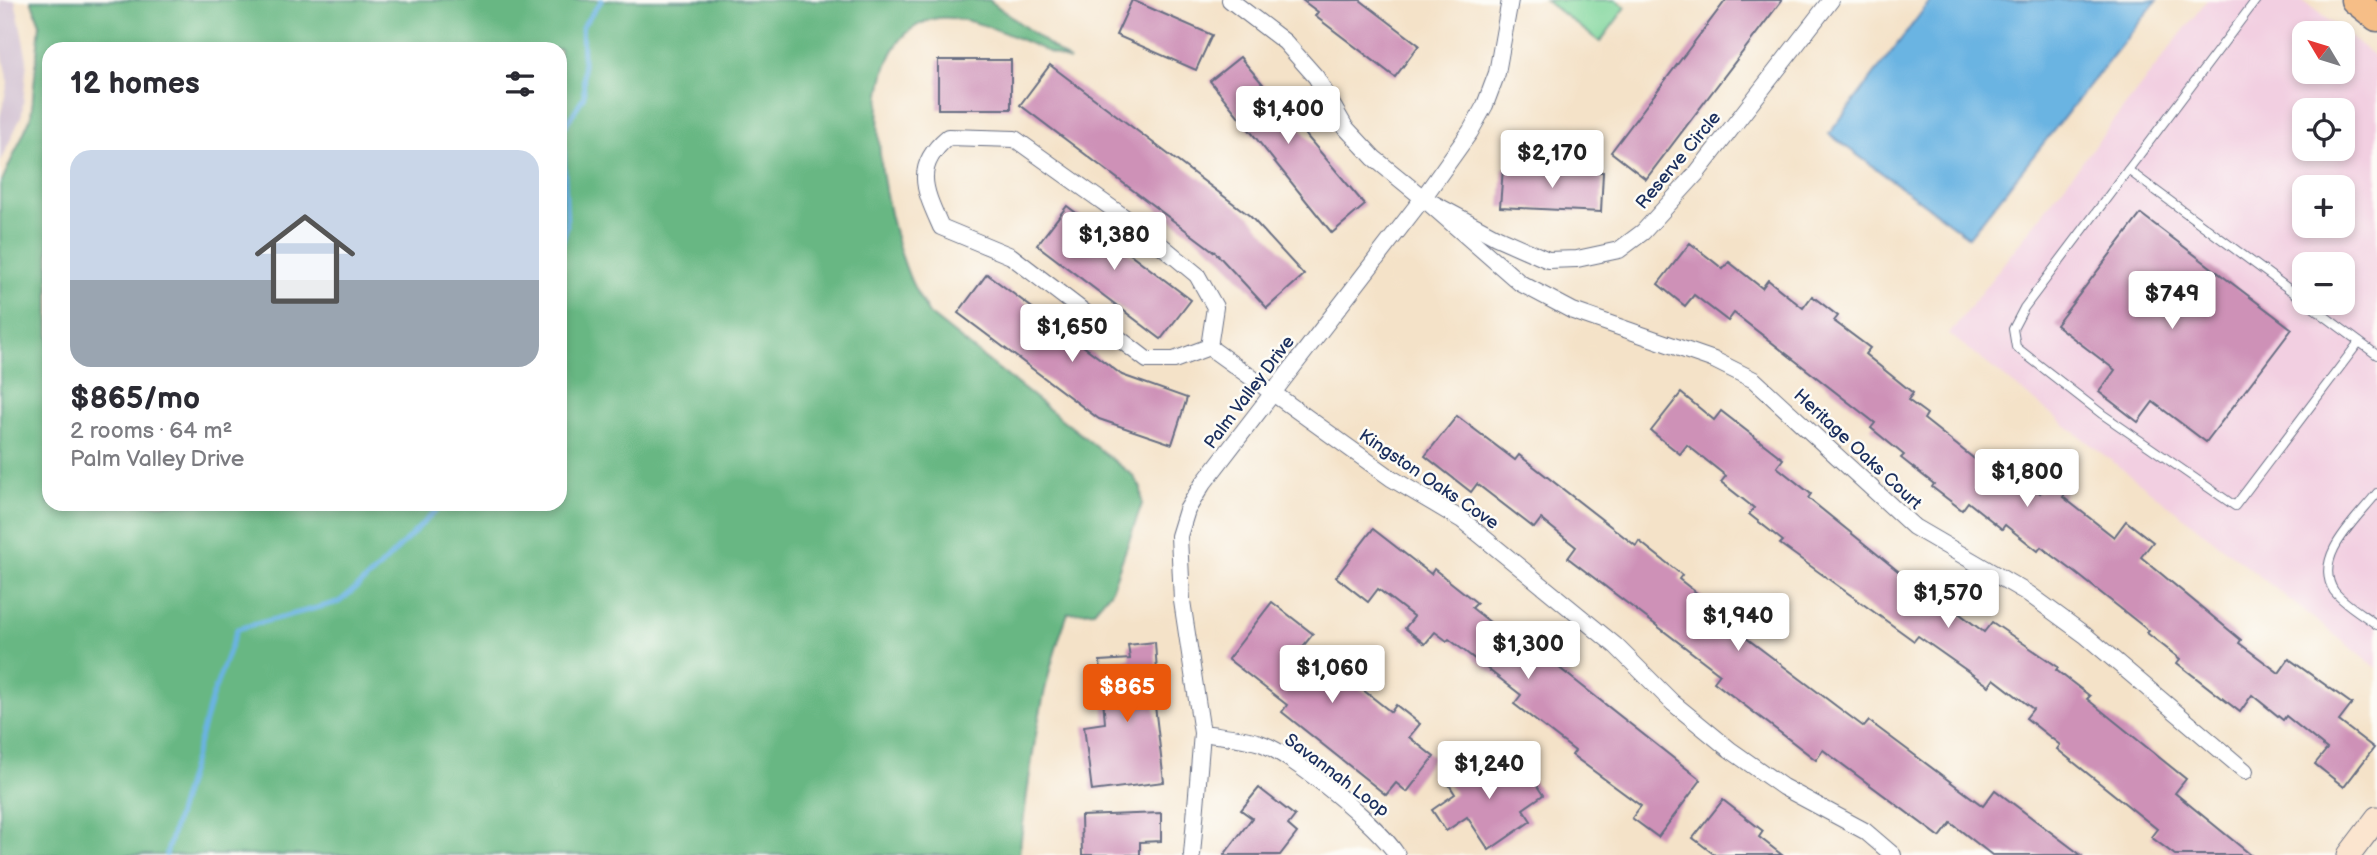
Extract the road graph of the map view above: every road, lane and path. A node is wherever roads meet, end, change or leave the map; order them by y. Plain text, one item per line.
1 (1230, 0) edge
2 (1510, 0) edge
3 (1831, 0) edge
4 (2256, 0) edge
5 (2354, 0) edge
6 (2377, 18) edge
7 (2128, 170) junction
8 (1423, 198) junction
9 (2292, 292) edge
10 (2324, 315) edge
11 (2360, 342) junction
12 (1209, 347) junction
13 (2377, 355) edge
14 (1273, 391) junction
15 (2377, 493) edge
16 (2377, 625) edge
17 (1202, 733) junction
18 (2245, 771) dead end
19 (2377, 818) edge
20 (1192, 855) edge
21 (1397, 855) edge
22 (1893, 855) edge
23 (2349, 855) edge

1 - 8 street, Reserve Circle
2 - 8 street, Palm Valley Drive
3 - 8 street, Reserve Circle
4 - 7 lane
5 - 6 main road
7 - 9 lane
7 - 11 lane
8 - 14 street, Palm Valley Drive
8 - 18 street, Heritage Oaks Court
10 - 11 lane
11 - 13 lane
12 - 12 street
12 - 14 street, Kingston Oaks Cove
14 - 17 street, Palm Valley Drive
14 - 22 street, Kingston Oaks Cove
15 - 16 lane
17 - 20 street, Palm Valley Drive
17 - 21 street, Savannah Loop
19 - 23 street

